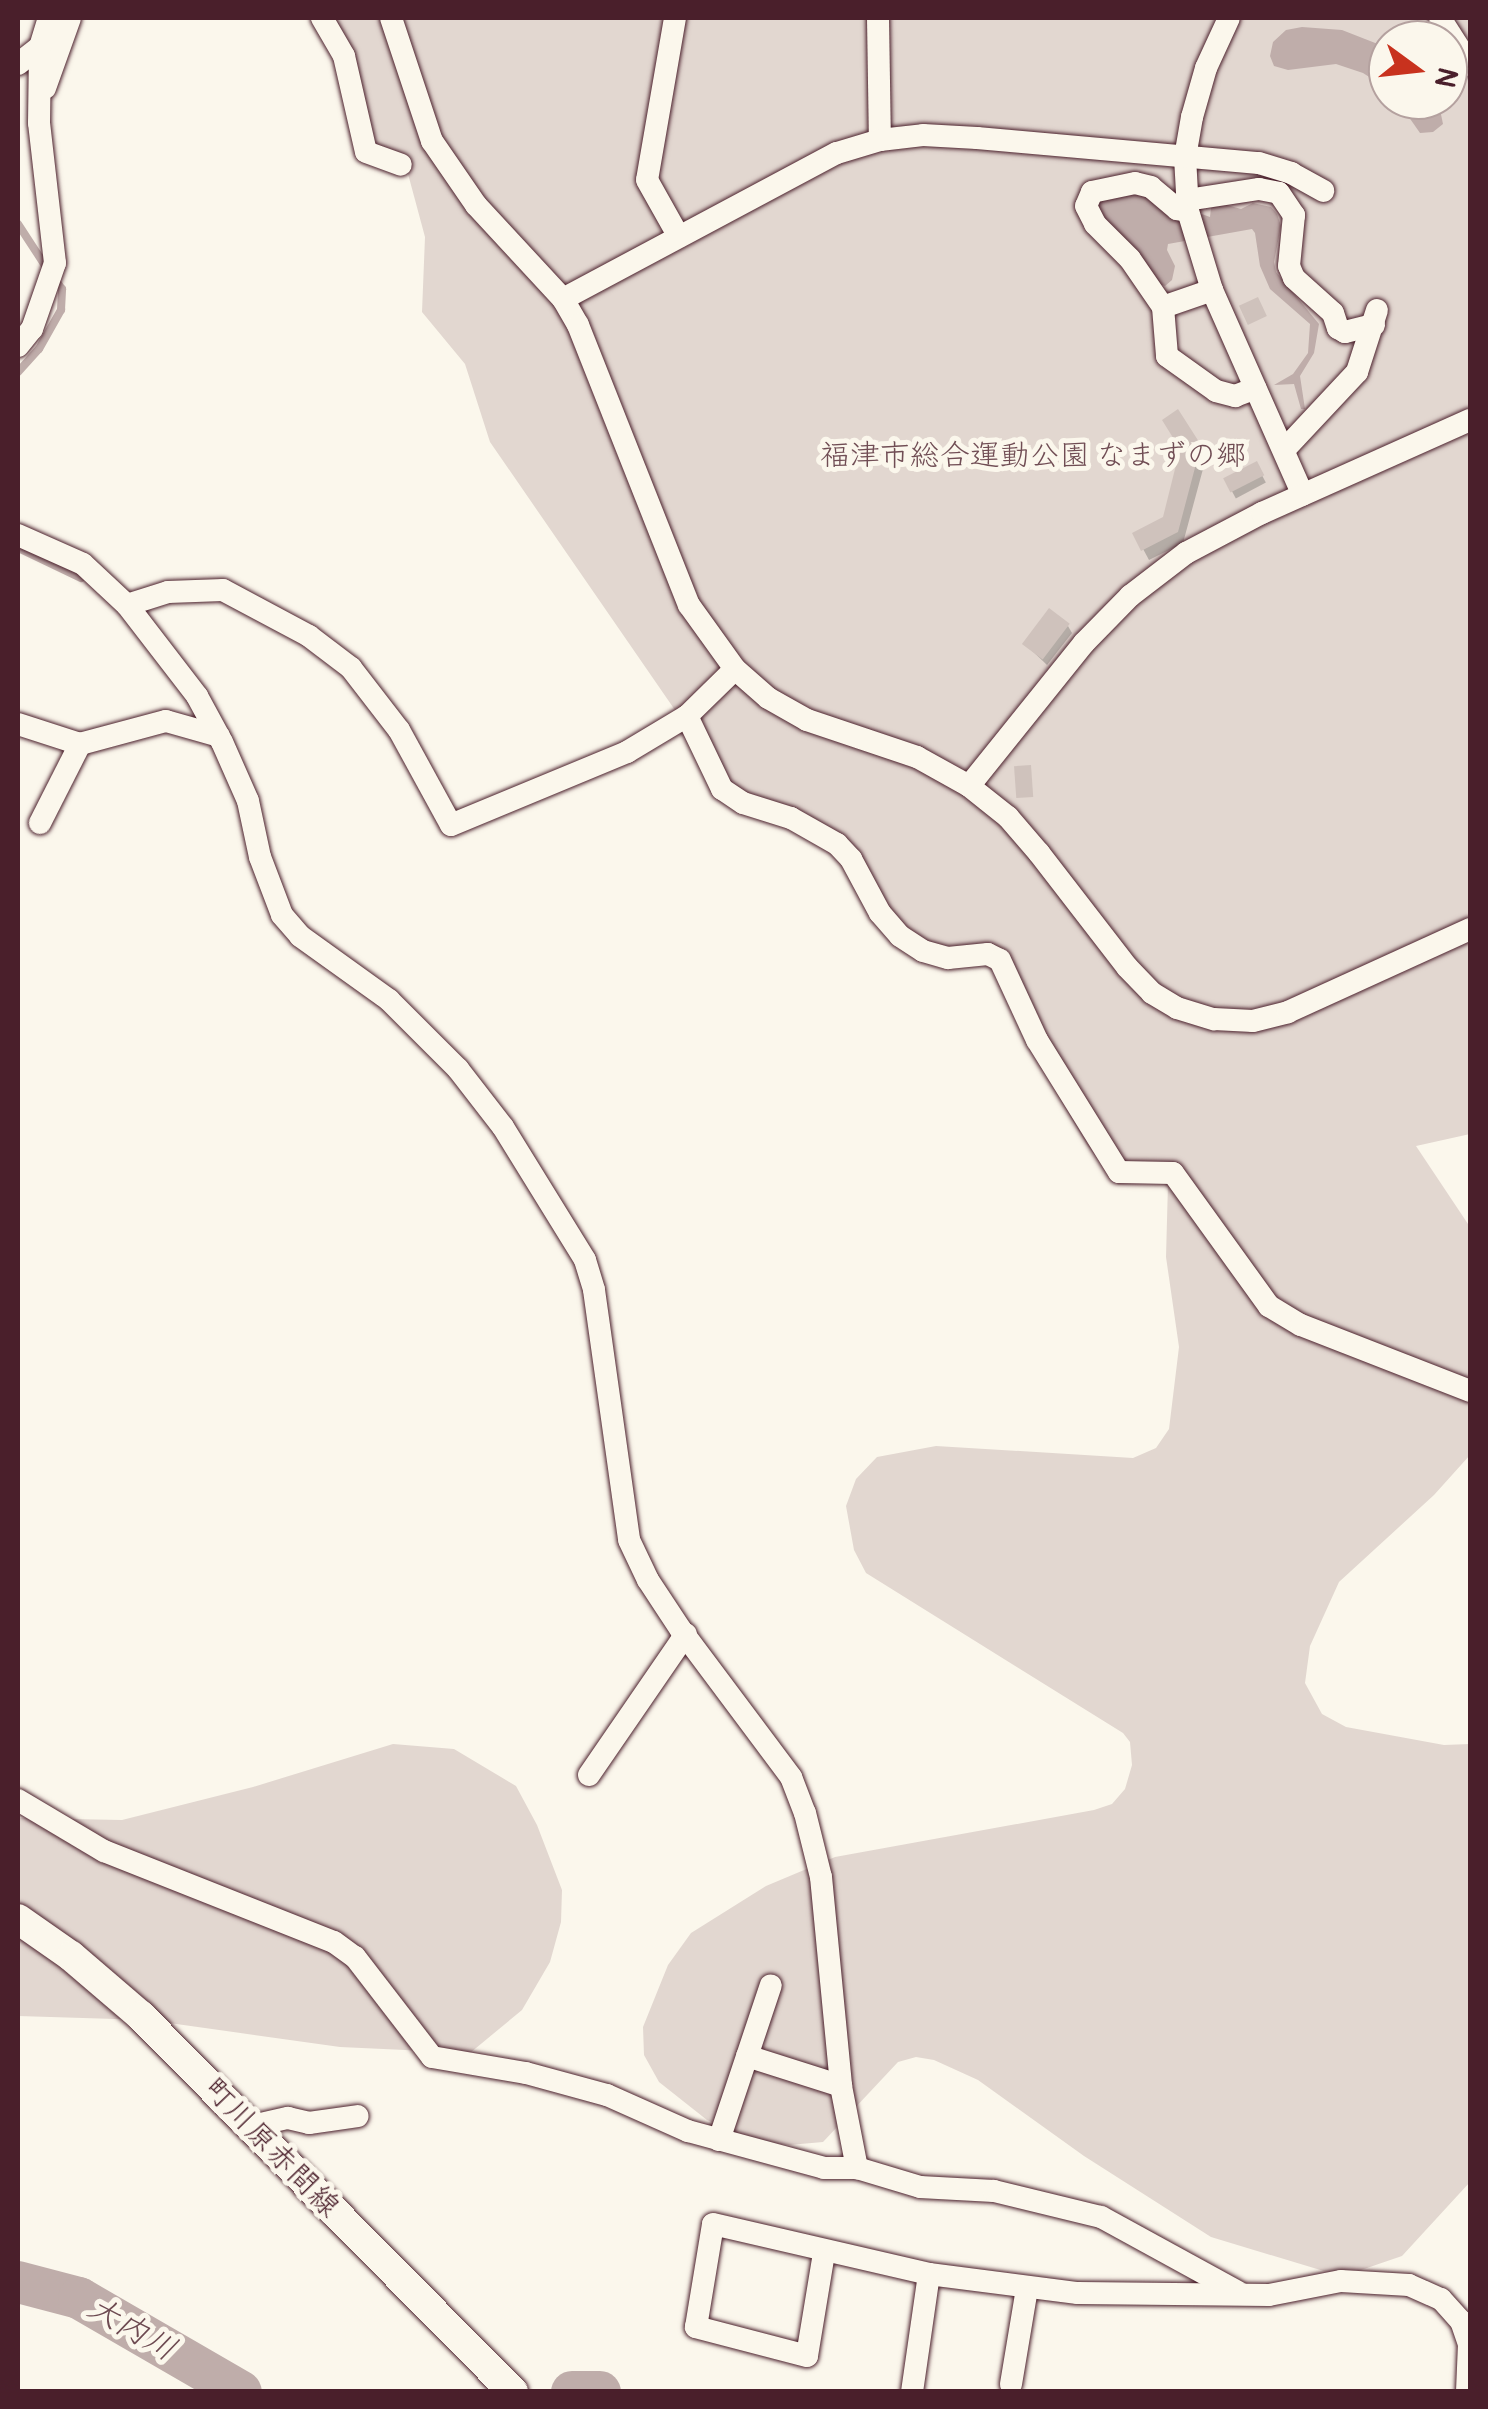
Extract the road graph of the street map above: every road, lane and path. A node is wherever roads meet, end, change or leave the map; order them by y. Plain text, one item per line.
1 (49, 18) edge
2 (70, 18) edge
3 (322, 18) edge
4 (390, 18) edge
5 (675, 18) edge
6 (878, 18) edge
7 (1229, 18) edge
8 (1440, 18) edge
9 (40, 47) junction
10 (18, 64) edge
11 (1470, 65) edge
12 (40, 101) junction
13 (880, 140) junction
14 (1185, 157) junction
15 (401, 165) dead end
16 (1324, 190) dead end
17 (1188, 206) junction
18 (679, 238) junction
19 (1212, 290) junction
20 (563, 299) junction
21 (1163, 307) junction
22 (18, 346) edge
23 (1256, 388) junction
24 (1470, 420) edge
25 (1284, 450) junction
26 (1303, 494) junction
27 (18, 536) edge
28 (127, 605) junction
29 (735, 670) junction
30 (687, 716) junction
31 (18, 724) edge
32 (219, 736) junction
33 (80, 744) junction
34 (969, 786) junction
35 (40, 823) dead end
36 (1470, 929) edge
37 (1470, 1391) edge
38 (686, 1634) junction
39 (589, 1774) dead end
40 (18, 1800) edge
41 (18, 1919) edge
42 (771, 1985) dead end
43 (747, 2056) junction
44 (841, 2086) junction
45 (358, 2116) dead end
46 (252, 2126) junction
47 (719, 2140) junction
48 (857, 2168) junction
49 (824, 2253) junction
50 (929, 2274) junction
51 (1027, 2288) junction
52 (1238, 2292) junction
53 (1012, 2384) dead end
54 (509, 2388) edge
55 (912, 2392) edge
56 (1467, 2392) edge

1 - 9 street
2 - 12 street
3 - 15 street
4 - 20 street
5 - 18 street
6 - 13 street
7 - 14 street
8 - 11 street
9 - 10 street
9 - 12 street
12 - 22 street
13 - 14 street
13 - 18 street
14 - 16 street
14 - 17 street
17 - 19 street
17 - 21 street
17 - 25 street
18 - 20 street
19 - 21 street
19 - 23 street
20 - 29 street
21 - 23 street
23 - 25 street
24 - 26 street
25 - 26 street
26 - 34 street
27 - 28 street
28 - 30 street
28 - 32 street
29 - 30 street
29 - 34 street
30 - 37 street
31 - 33 street
32 - 33 street
32 - 38 street
33 - 35 street
34 - 36 street
38 - 39 street
38 - 44 street
40 - 47 street
41 - 46 main road, 町川原赤間線
42 - 43 street
43 - 44 street
43 - 47 street
44 - 48 street
45 - 46 street
46 - 54 main road, 町川原赤間線
47 - 48 street
48 - 52 street
49 - 49 street
49 - 50 street
50 - 51 street
50 - 55 street
51 - 52 street
51 - 53 street
52 - 56 street

